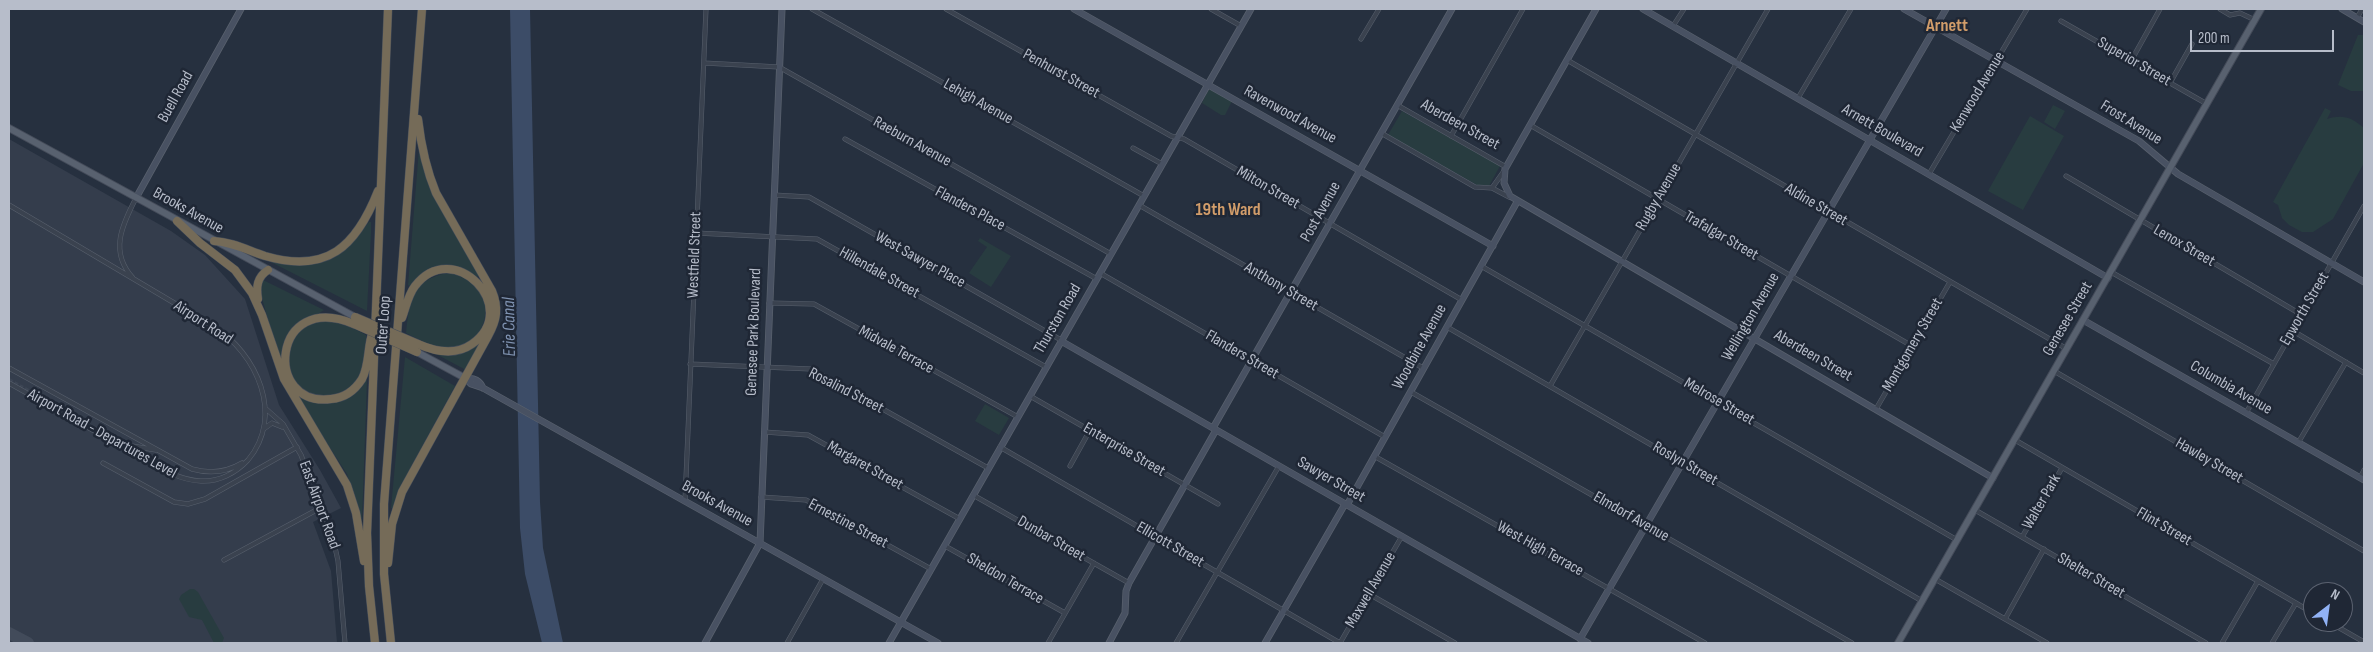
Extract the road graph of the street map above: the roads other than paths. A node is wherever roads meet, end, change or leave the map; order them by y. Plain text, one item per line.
1 (241, 9) edge
2 (388, 9) edge
3 (422, 9) edge
4 (706, 9) edge
5 (782, 9) edge
6 (812, 9) edge
7 (946, 9) edge
8 (1074, 9) edge
9 (1211, 9) edge
10 (1251, 9) edge
11 (1379, 9) edge
12 (1452, 9) edge
13 (1523, 9) edge
14 (1596, 9) edge
15 (1643, 9) edge
16 (1684, 9) edge
17 (1768, 9) edge
18 (1850, 9) edge
19 (1904, 9) edge
20 (1946, 9) edge
21 (2027, 9) edge
22 (2160, 9) edge
23 (2220, 9) edge
24 (2261, 9) edge
25 (2342, 9) edge
26 (2362, 9) edge
27 (2357, 18) junction
28 (2255, 20) junction
29 (2061, 21) dead end
30 (2364, 22) edge
31 (1241, 26) junction
32 (1673, 26) junction
33 (1936, 27) junction
34 (1361, 39) dead end
35 (2192, 44) dead end
36 (1566, 60) junction
37 (1997, 60) junction
38 (2132, 61) junction
39 (704, 63) junction
40 (1737, 63) junction
41 (779, 67) junction
42 (2170, 83) junction
43 (1208, 85) junction
44 (1798, 98) junction
45 (416, 100) junction
46 (2206, 104) junction
47 (1397, 105) junction
48 (1530, 125) junction
49 (9, 128) edge
50 (1381, 133) junction
51 (1695, 135) junction
52 (1451, 136) junction
53 (1178, 138) junction
54 (844, 139) dead end
55 (1869, 140) junction
56 (1133, 148) dead end
57 (1162, 164) junction
58 (1506, 168) junction
59 (2170, 168) junction
60 (1360, 170) junction
61 (1929, 174) junction
62 (2066, 176) dead end
63 (381, 184) junction
64 (1492, 188) junction
65 (774, 195) junction
66 (1144, 196) junction
67 (136, 198) junction
68 (1657, 200) junction
69 (1516, 201) junction
70 (9, 205) edge
71 (1139, 205) junction
72 (2364, 206) edge
73 (1828, 212) junction
74 (2140, 220) junction
75 (178, 221) junction
76 (1330, 223) junction
77 (696, 232) junction
78 (772, 237) junction
79 (214, 241) junction
80 (1493, 246) junction
81 (1111, 254) junction
82 (1621, 262) junction
83 (2332, 263) junction
84 (1481, 266) junction
85 (268, 270) junction
86 (2109, 275) junction
87 (1098, 276) junction
88 (1791, 276) junction
89 (1950, 282) junction
90 (2364, 282) edge
91 (141, 284) junction
92 (1290, 292) junction
93 (1462, 300) junction
94 (769, 303) junction
95 (262, 315) junction
96 (2302, 315) junction
97 (355, 320) junction
98 (2084, 320) junction
99 (376, 322) junction
100 (1585, 326) junction
101 (1447, 327) junction
102 (398, 329) junction
103 (2293, 331) junction
104 (1754, 339) junction
105 (1061, 341) junction
106 (1912, 346) junction
107 (418, 348) junction
108 (2067, 349) junction
109 (1252, 361) junction
110 (2346, 362) junction
111 (690, 364) junction
112 (2274, 364) junction
113 (766, 366) junction
114 (1046, 366) junction
115 (9, 368) edge
116 (1423, 368) junction
117 (2054, 372) junction
118 (2364, 373) edge
119 (466, 379) junction
120 (9, 383) edge
121 (1550, 386) junction
122 (1410, 391) junction
123 (1030, 396) junction
124 (1718, 401) junction
125 (265, 408) junction
126 (1876, 408) junction
127 (2246, 413) junction
128 (1018, 417) junction
129 (1214, 429) junction
130 (264, 430) junction
131 (1090, 430) junction
132 (287, 431) junction
133 (764, 432) junction
134 (1385, 437) junction
135 (2014, 440) junction
136 (2298, 443) junction
137 (131, 447) junction
138 (1000, 447) junction
139 (297, 448) junction
140 (169, 456) junction
141 (1374, 456) junction
142 (250, 457) junction
143 (1683, 462) junction
144 (103, 463) dead end
145 (1070, 466) dead end
146 (1278, 466) junction
147 (988, 468) junction
148 (2062, 468) junction
149 (2364, 470) edge
150 (1993, 478) junction
151 (2362, 479) edge
152 (1186, 485) junction
153 (973, 495) junction
154 (761, 497) junction
155 (685, 501) junction
156 (1218, 504) dead end
157 (1346, 504) junction
158 (322, 506) junction
159 (1974, 510) junction
160 (960, 519) junction
161 (1646, 525) junction
162 (1402, 536) junction
163 (2022, 536) junction
164 (1156, 537) junction
165 (1957, 540) junction
166 (760, 543) junction
167 (945, 546) junction
168 (2044, 549) junction
169 (2364, 551) edge
170 (224, 560) dead end
171 (1094, 564) junction
172 (931, 570) junction
173 (1217, 572) junction
174 (823, 579) junction
175 (1935, 579) junction
176 (2258, 581) junction
177 (1129, 583) junction
178 (1609, 588) junction
179 (1369, 594) junction
180 (1922, 601) junction
181 (2296, 603) junction
182 (2303, 607) edge
183 (1283, 611) junction
184 (371, 612) junction
185 (1065, 614) junction
186 (388, 618) junction
187 (2005, 618) junction
188 (901, 622) junction
189 (2346, 632) edge
190 (1580, 639) junction
191 (2364, 642) edge
192 (346, 643) edge
193 (375, 643) edge
194 (391, 643) edge
195 (705, 643) edge
196 (787, 643) edge
197 (889, 643) edge
198 (938, 643) edge
199 (1048, 643) edge
200 (1109, 643) edge
201 (1176, 643) edge
202 (1264, 643) edge
203 (1340, 643) edge
204 (1455, 643) edge
205 (1588, 643) edge
206 (1705, 643) edge
207 (1852, 643) edge
208 (1898, 643) edge
209 (2048, 643) edge
210 (2206, 643) edge
211 (2222, 643) edge
212 (2272, 643) edge

1 - 67 street, Buell Road
2 - 63 highway, Outer Loop
3 - 45 highway, Outer Loop
4 - 39 street, Westfield Street
5 - 41 street, Genesee Park Boulevard
6 - 66 street, Lehigh Avenue
7 - 53 street, Penhurst Street
8 - 43 street, Ravenwood Avenue
9 - 31 street
10 - 31 street, Thurston Road
11 - 34 street
12 - 47 street, Post Avenue
13 - 52 street
14 - 36 street
15 - 32 street, Arnett Boulevard
16 - 32 street
17 - 40 street, Rugby Avenue
18 - 44 street
19 - 33 street, Frost Avenue
20 - 33 street, Wellington Avenue
21 - 37 street, Kenwood Avenue
22 - 38 street
23 - 28 street
24 - 28 main road, Genesee Street
25 - 27 street
26 - 27 street
27 - 30 street
28 - 46 main road, Genesee Street
29 - 38 street, Superior Street
31 - 43 street, Thurston Road
32 - 40 street, Arnett Boulevard
33 - 37 street, Frost Avenue
33 - 55 street, Wellington Avenue
35 - 42 street
36 - 48 street
36 - 51 street, Aldine Street
37 - 59 street, Frost Avenue
37 - 61 street, Kenwood Avenue
38 - 42 street, Superior Street
39 - 41 street, Raeburn Avenue
39 - 77 street, Westfield Street
40 - 44 street, Arnett Boulevard
40 - 51 street, Rugby Avenue
41 - 65 street, Genesee Park Boulevard
41 - 81 street, Raeburn Avenue
42 - 46 street, Superior Street
43 - 53 street, Thurston Road
43 - 60 street, Ravenwood Avenue
44 - 55 street, Arnett Boulevard
45 - 102 highway, Outer Loop
45 - 119 highway
46 - 59 main road, Genesee Street
47 - 50 street, Post Avenue
47 - 52 street, Aberdeen Street
48 - 58 street
48 - 68 street, Trafalgar Street
49 - 67 main road, Brooks Avenue
50 - 60 street, Post Avenue
50 - 64 street, Aberdeen Street
51 - 68 street, Rugby Avenue
51 - 73 street, Aldine Street
52 - 58 street, Aberdeen Street
53 - 57 street, Thurston Road
53 - 76 street, Milton Street
54 - 87 street, Flanders Place
55 - 61 street, Arnett Boulevard
55 - 73 street, Wellington Avenue
56 - 57 street
57 - 66 street, Thurston Road
58 - 64 street, Aberdeen Street
58 - 69 street, Aberdeen Street
59 - 74 main road, Genesee Street
59 - 83 street, Frost Avenue
60 - 76 street, Post Avenue
60 - 80 street, Ravenwood Avenue
61 - 86 street, Arnett Boulevard
62 - 74 street, Lenox Street
63 - 79 highway
63 - 99 highway, Outer Loop
64 - 69 street, Aberdeen Street
65 - 78 street, Genesee Park Boulevard
65 - 105 street, West Sawyer Place
66 - 71 street, Thurston Road
67 - 75 main road, Brooks Avenue
67 - 91 street, Airport Road
68 - 82 street, Rugby Avenue
68 - 88 street, Trafalgar Street
69 - 80 street, Woodbine Avenue
69 - 82 street, Aberdeen Street
70 - 91 street, Airport Road
71 - 81 street, Thurston Road
71 - 92 street, Anthony Street
72 - 83 street, Epworth Street
73 - 88 street, Wellington Avenue
73 - 89 street, Aldine Street
74 - 86 main road, Genesee Street
74 - 96 street, Lenox Street
75 - 79 main road, Brooks Avenue
75 - 95 highway
76 - 92 street, Post Avenue
76 - 93 street, Milton Street
77 - 78 street, Hillendale Street
77 - 111 street, Westfield Street
78 - 94 street, Genesee Park Boulevard
78 - 114 street, Hillendale Street
79 - 85 main road, Brooks Avenue
80 - 84 street, Woodbine Avenue
81 - 87 street, Thurston Road
82 - 100 street, Rugby Avenue
82 - 104 street, Aberdeen Street
83 - 90 street, Frost Avenue
83 - 96 street, Epworth Street
84 - 93 street, Woodbine Avenue
84 - 100 street, Melrose Street
85 - 95 highway
85 - 97 main road, Brooks Avenue
86 - 98 main road, Genesee Street
86 - 112 street, Arnett Boulevard
87 - 105 street, Thurston Road
87 - 109 street, Flanders Street
88 - 104 street, Wellington Avenue
88 - 106 street, Trafalgar Street
89 - 106 street, Montgomery Street
89 - 108 street, Aldine Street
91 - 125 street, Airport Road
92 - 109 street, Post Avenue
92 - 116 street, Anthony Street
93 - 101 street, Woodbine Avenue
94 - 113 street, Genesee Park Boulevard
94 - 128 street, Midvale Terrace
95 - 184 highway
96 - 103 street, Epworth Street
97 - 99 highway
97 - 107 highway, bridge
98 - 108 main road, Genesee Street
98 - 127 street, Columbia Avenue
99 - 184 highway, Outer Loop
100 - 121 street, Rugby Avenue
100 - 124 street, Melrose Street
101 - 116 street, Woodbine Avenue
101 - 121 street, Roslyn Street
102 - 107 highway
102 - 186 highway, Outer Loop
103 - 110 street
103 - 112 street, Epworth Street
104 - 124 street, Wellington Avenue
104 - 126 street, Aberdeen Street
105 - 114 street, Thurston Road
105 - 129 street, Sawyer Street
106 - 126 street, Montgomery Street
107 - 119 main road, Brooks Avenue
108 - 117 main road, Genesee Street
109 - 129 street, Post Avenue
109 - 134 street, Flanders Street
110 - 118 street
110 - 136 street
111 - 113 street, Rosalind Street
111 - 155 street, Westfield Street
112 - 127 street, Epworth Street
113 - 133 street, Genesee Park Boulevard
113 - 147 street, Rosalind Street
114 - 123 street, Thurston Road
115 - 140 street
116 - 122 street, Woodbine Avenue
117 - 135 main road, Genesee Street
117 - 169 street, Hawley Street
119 - 155 street, Brooks Avenue
119 - 186 highway
120 - 137 street, Airport Road - Departures Level
121 - 143 street, Roslyn Street
122 - 134 street, Woodbine Avenue
122 - 161 street, Elmdorf Avenue
123 - 128 street, Thurston Road
123 - 131 street, Enterprise Street
124 - 143 street, Wellington Avenue
124 - 165 street, Melrose Street
125 - 130 street, Airport Road
125 - 132 street, East Airport Road
126 - 150 street, Aberdeen Street
127 - 136 street, Columbia Avenue
128 - 138 street, Thurston Road
129 - 146 street, Sawyer Street
129 - 152 street, Post Avenue
130 - 132 street
130 - 142 street, Airport Road
131 - 145 street
131 - 152 street, Enterprise Street
132 - 139 street, East Airport Road
133 - 154 street, Genesee Park Boulevard
133 - 160 street, Margaret Street
134 - 141 street, Woodbine Avenue
135 - 148 street, Flint Street
135 - 150 main road, Genesee Street
136 - 151 street, Columbia Avenue
137 - 140 street
137 - 142 street, Airport Road - Departures Level
138 - 147 street, Thurston Road
138 - 164 street, Ellicott Street
139 - 144 street
139 - 158 street, East Airport Road
140 - 142 street
141 - 157 street, Woodbine Avenue
141 - 178 street, West High Terrace
143 - 161 street, Wellington Avenue
143 - 180 street, Roslyn Street
146 - 157 street, Sawyer Street
146 - 173 street
147 - 153 street, Thurston Road
148 - 163 street, Walter Park
148 - 176 street, Flint Street
149 - 151 street
150 - 159 main road, Genesee Street
152 - 156 street, Enterprise Street
152 - 164 street, Post Avenue
153 - 160 street, Thurston Road
153 - 171 street, Dunbar Street
154 - 166 street, Genesee Park Boulevard
154 - 172 street, Ernestine Street
155 - 166 street, Brooks Avenue
157 - 162 street, Sawyer Street
157 - 183 street, Woodbine Avenue
158 - 170 street
158 - 192 street, East Airport Road
159 - 163 street, Shelter Street
159 - 165 main road, Genesee Street
160 - 167 street, Thurston Road
161 - 178 street, Wellington Avenue
161 - 207 street, Elmdorf Avenue
162 - 179 street, Maxwell Avenue
162 - 190 street, Sawyer Street
163 - 168 street, Shelter Street
164 - 173 street, Ellicott Street
164 - 177 street, Post Avenue
165 - 175 main road, Genesee Street
166 - 174 street, Brooks Avenue
166 - 195 street, Genesee Park Boulevard
167 - 172 street, Thurston Road
167 - 185 street, Sheldon Terrace
168 - 187 street
168 - 210 street, Shelter Street
171 - 177 street, Dunbar Street
171 - 185 street
172 - 188 street, Thurston Road
173 - 183 street, Ellicott Street
173 - 201 street
174 - 188 street, Brooks Avenue
174 - 196 street
175 - 180 main road, Genesee Street
175 - 187 street
176 - 181 street, Flint Street
176 - 211 street
177 - 200 street, Post Avenue
178 - 190 street, Wellington Avenue
178 - 206 street, West High Terrace
179 - 203 street, Maxwell Avenue
179 - 204 street
180 - 208 main road, Genesee Street
181 - 182 street, Flint Street
181 - 212 street
183 - 202 street, Woodbine Avenue
183 - 203 street, Ellicott Street
184 - 193 highway, Outer Loop
185 - 199 street
186 - 194 highway, Outer Loop
187 - 209 street
188 - 197 street, Thurston Road
188 - 198 street, Brooks Avenue
189 - 191 street
190 - 205 street, Sawyer Street

